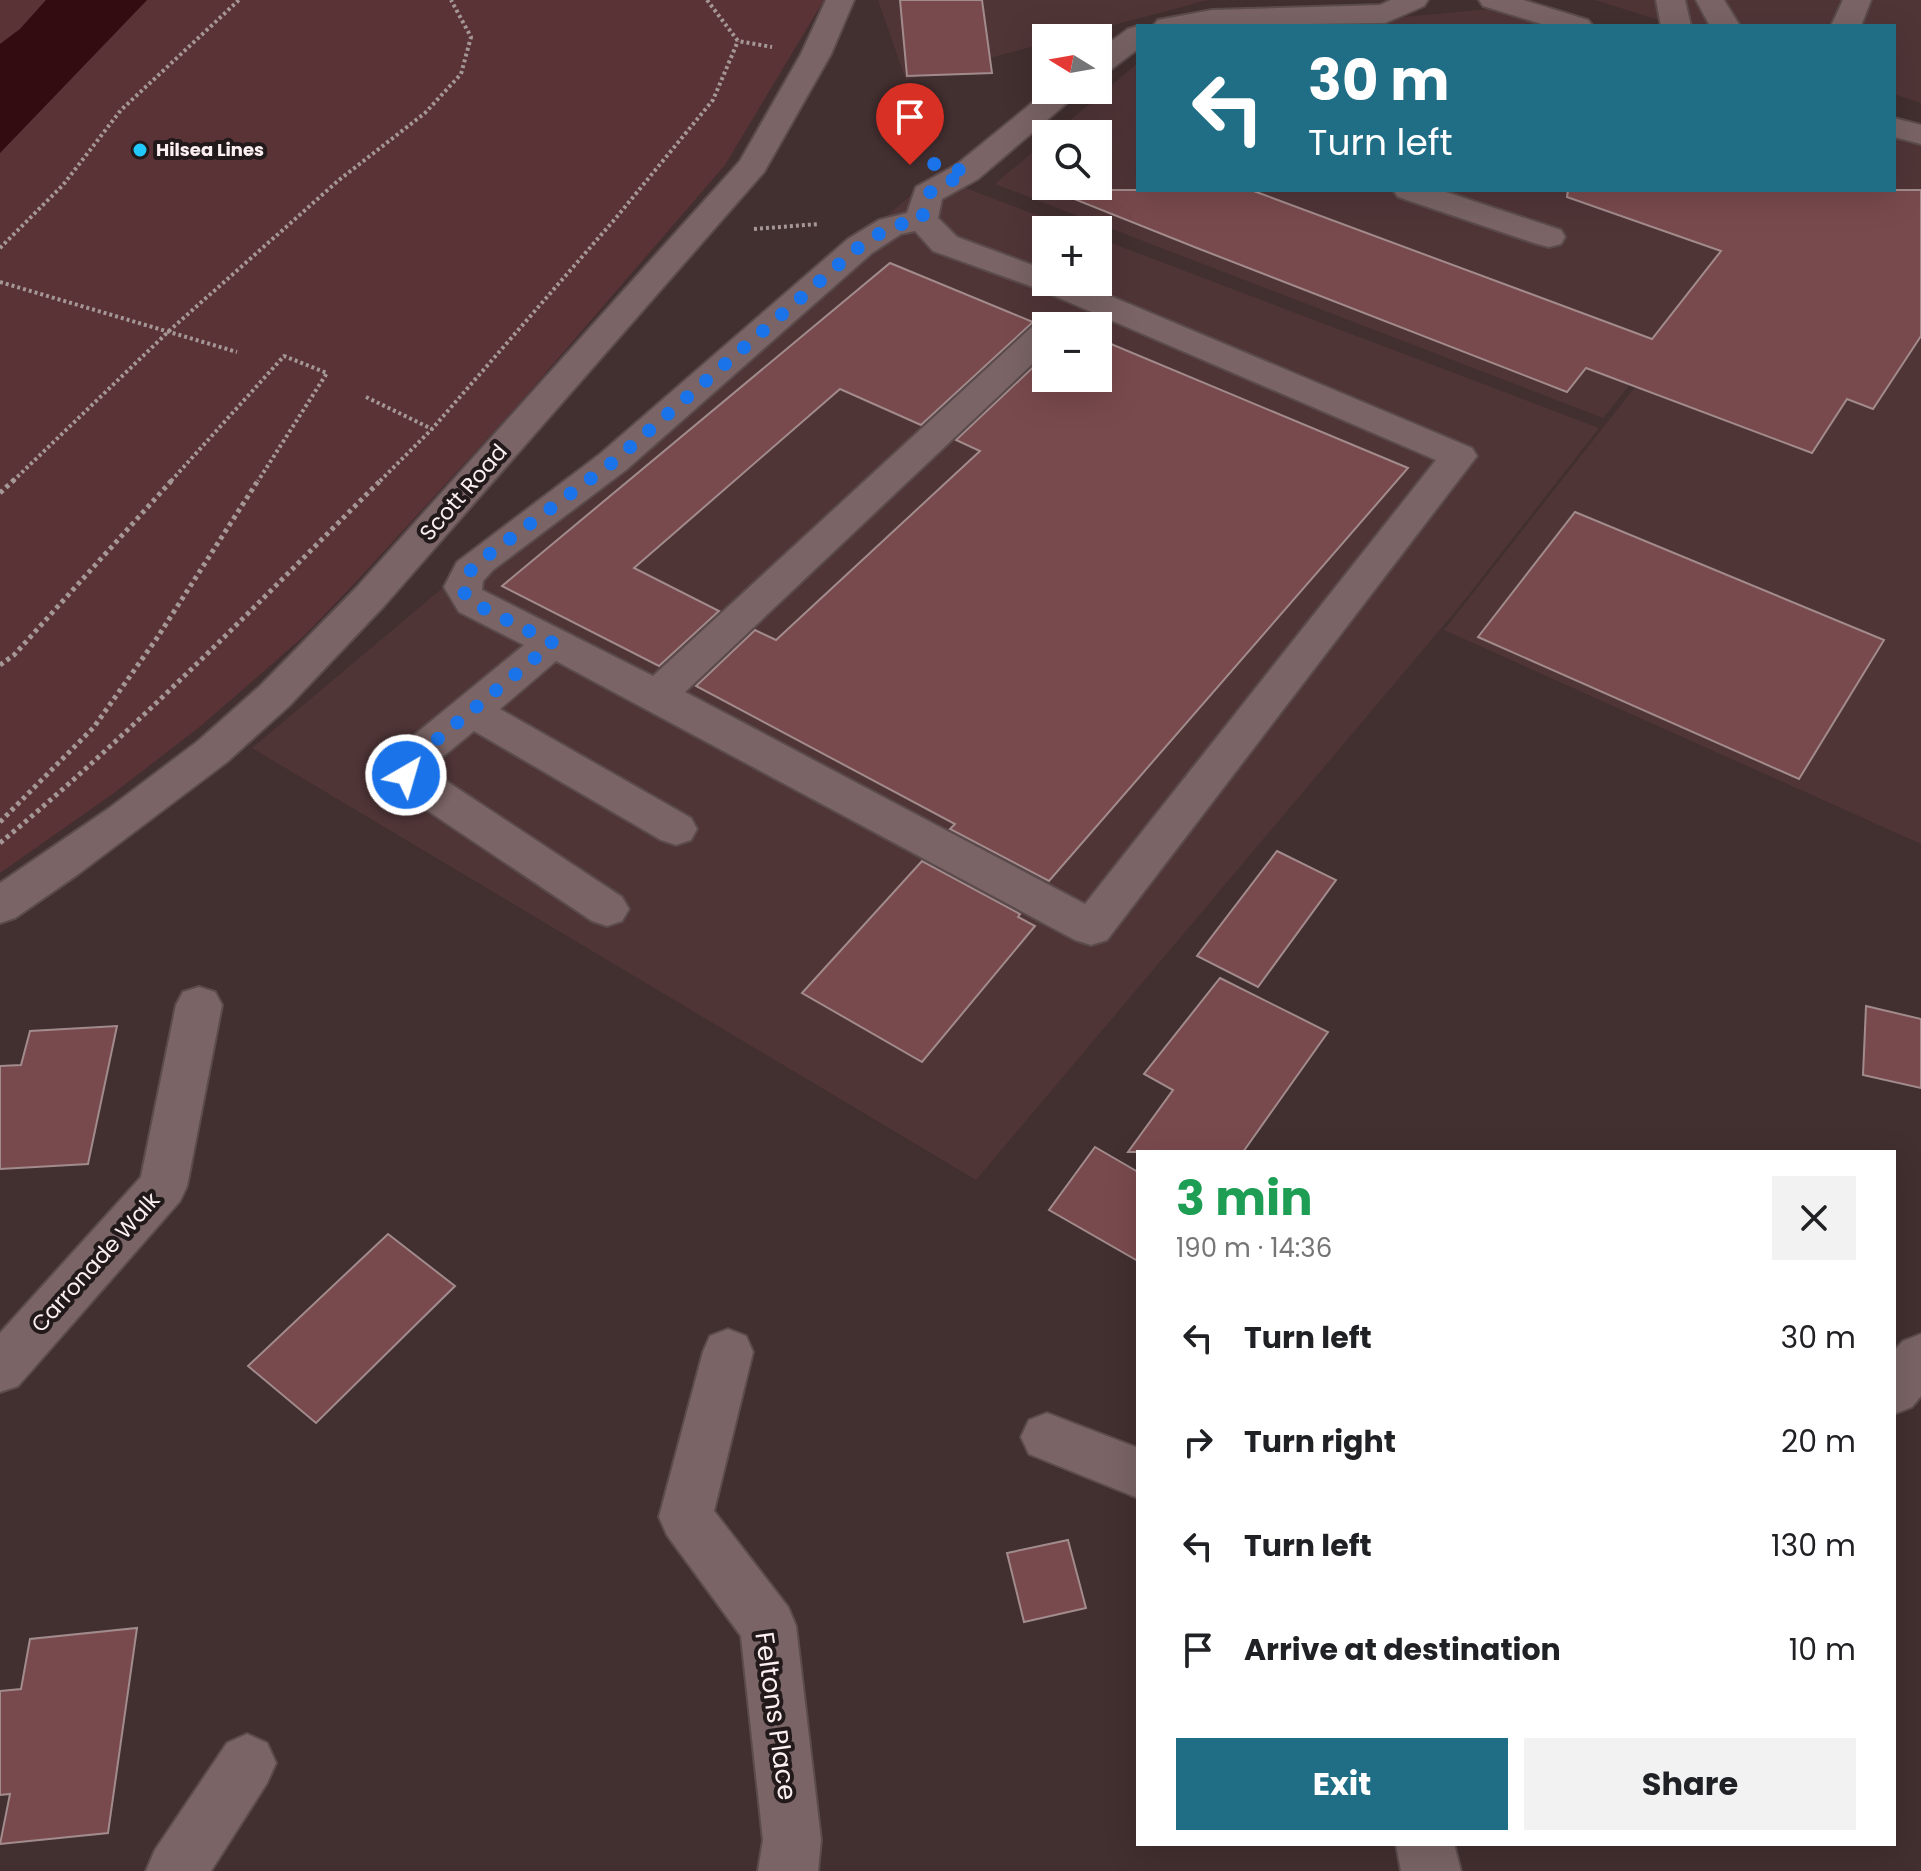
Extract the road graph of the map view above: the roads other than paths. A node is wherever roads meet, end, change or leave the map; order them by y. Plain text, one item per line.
1 (840, 0) edge
2 (1414, 0) edge
3 (1493, 0) edge
4 (1670, 0) edge
5 (1710, 0) edge
6 (1857, 0) edge
7 (1229, 9) edge
8 (1175, 24) edge
9 (1571, 24) edge
10 (1676, 24) edge
11 (1724, 24) edge
12 (1847, 24) edge
13 (1136, 36) edge
14 (1112, 54) edge
15 (1050, 104) edge
16 (1896, 128) edge
17 (1921, 135) edge
18 (1422, 192) edge
19 (1489, 202) edge
20 (922, 219) junction
21 (1549, 237) dead end
22 (1032, 276) edge
23 (1084, 296) joint
24 (1067, 312) edge
25 (1032, 345) edge
26 (553, 643) junction
27 (657, 695) junction
28 (472, 711) junction
29 (676, 829) dead end
30 (0, 906) edge
31 (607, 909) dead end
32 (199, 1005) dead end
33 (728, 1352) dead end
34 (1921, 1357) edge
35 (0, 1369) edge
36 (1896, 1388) edge
37 (1047, 1437) dead end
38 (1136, 1472) edge
39 (247, 1763) dead end
40 (1425, 1846) edge
41 (176, 1871) edge
42 (788, 1871) edge
43 (1431, 1871) edge

1 - 30 street, Scott Road
2 - 7 street
3 - 9 street
4 - 10 street
5 - 11 street
6 - 12 street
7 - 8 street
13 - 14 street
15 - 20 street
16 - 17 street
18 - 19 street
19 - 21 street
20 - 22 street
20 - 26 street
23 - 24 street
23 - 27 street
25 - 27 street
26 - 27 street
26 - 28 street
28 - 29 street
28 - 31 street
32 - 35 street, Carronade Walk
33 - 42 street, Feltons Place
34 - 36 street
37 - 38 street
39 - 41 street
40 - 43 street

